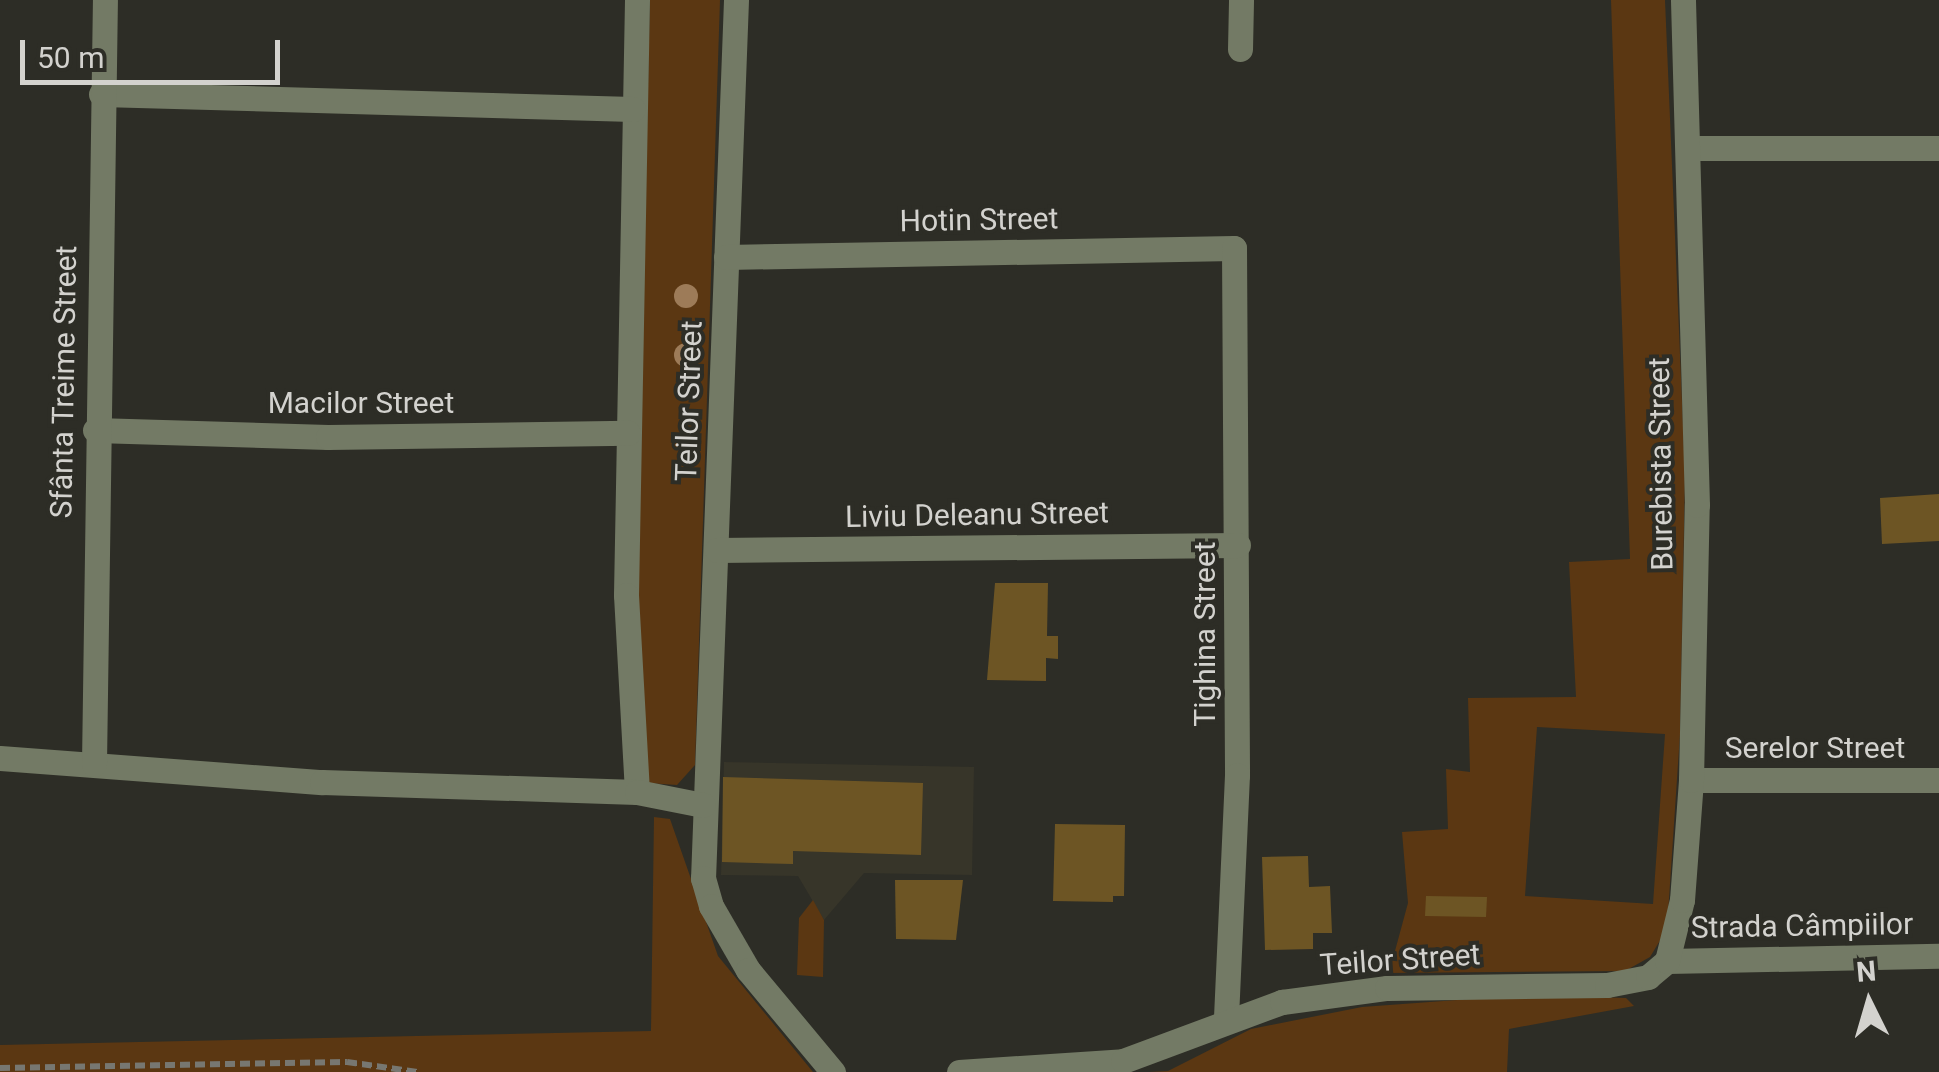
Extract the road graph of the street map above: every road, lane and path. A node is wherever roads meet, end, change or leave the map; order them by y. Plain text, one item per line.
1 (104, 0) edge
2 (637, 0) edge
3 (736, 0) edge
4 (1241, 0) edge
5 (1683, 0) edge
6 (1240, 49) dead end
7 (102, 94) junction
8 (634, 109) junction
9 (1688, 148) junction
10 (1939, 148) edge
11 (1234, 248) joint
12 (726, 257) junction
13 (95, 430) junction
14 (628, 433) junction
15 (1238, 545) junction
16 (717, 550) junction
17 (0, 758) edge
18 (94, 764) junction
19 (1691, 780) junction
20 (1939, 780) edge
21 (638, 792) junction
22 (703, 805) junction
23 (1939, 956) edge
24 (1667, 961) junction
25 (1226, 1018) junction
26 (0, 1068) edge
27 (417, 1072) edge
28 (832, 1072) edge
29 (959, 1072) edge

1 - 7 street, Sfânta Treime Street
2 - 8 street
3 - 12 street, Teilor Street
4 - 6 street
5 - 9 street, Burebista Street
7 - 8 street
7 - 13 street, Sfânta Treime Street
8 - 14 street
9 - 10 street
9 - 19 street, Burebista Street
11 - 12 street, Hotin Street
11 - 15 street, Tighina Street
12 - 16 street, Teilor Street
13 - 14 street, Macilor Street
13 - 18 street, Sfânta Treime Street
14 - 21 street
15 - 16 street, Liviu Deleanu Street
15 - 25 street, Tighina Street
16 - 22 street, Teilor Street
17 - 18 street
18 - 21 street
19 - 20 street, Serelor Street
19 - 24 street
21 - 22 street
22 - 28 street, Teilor Street
23 - 24 street, Strada Câmpiilor
24 - 25 street, Teilor Street
25 - 29 street, Teilor Street
26 - 27 path

